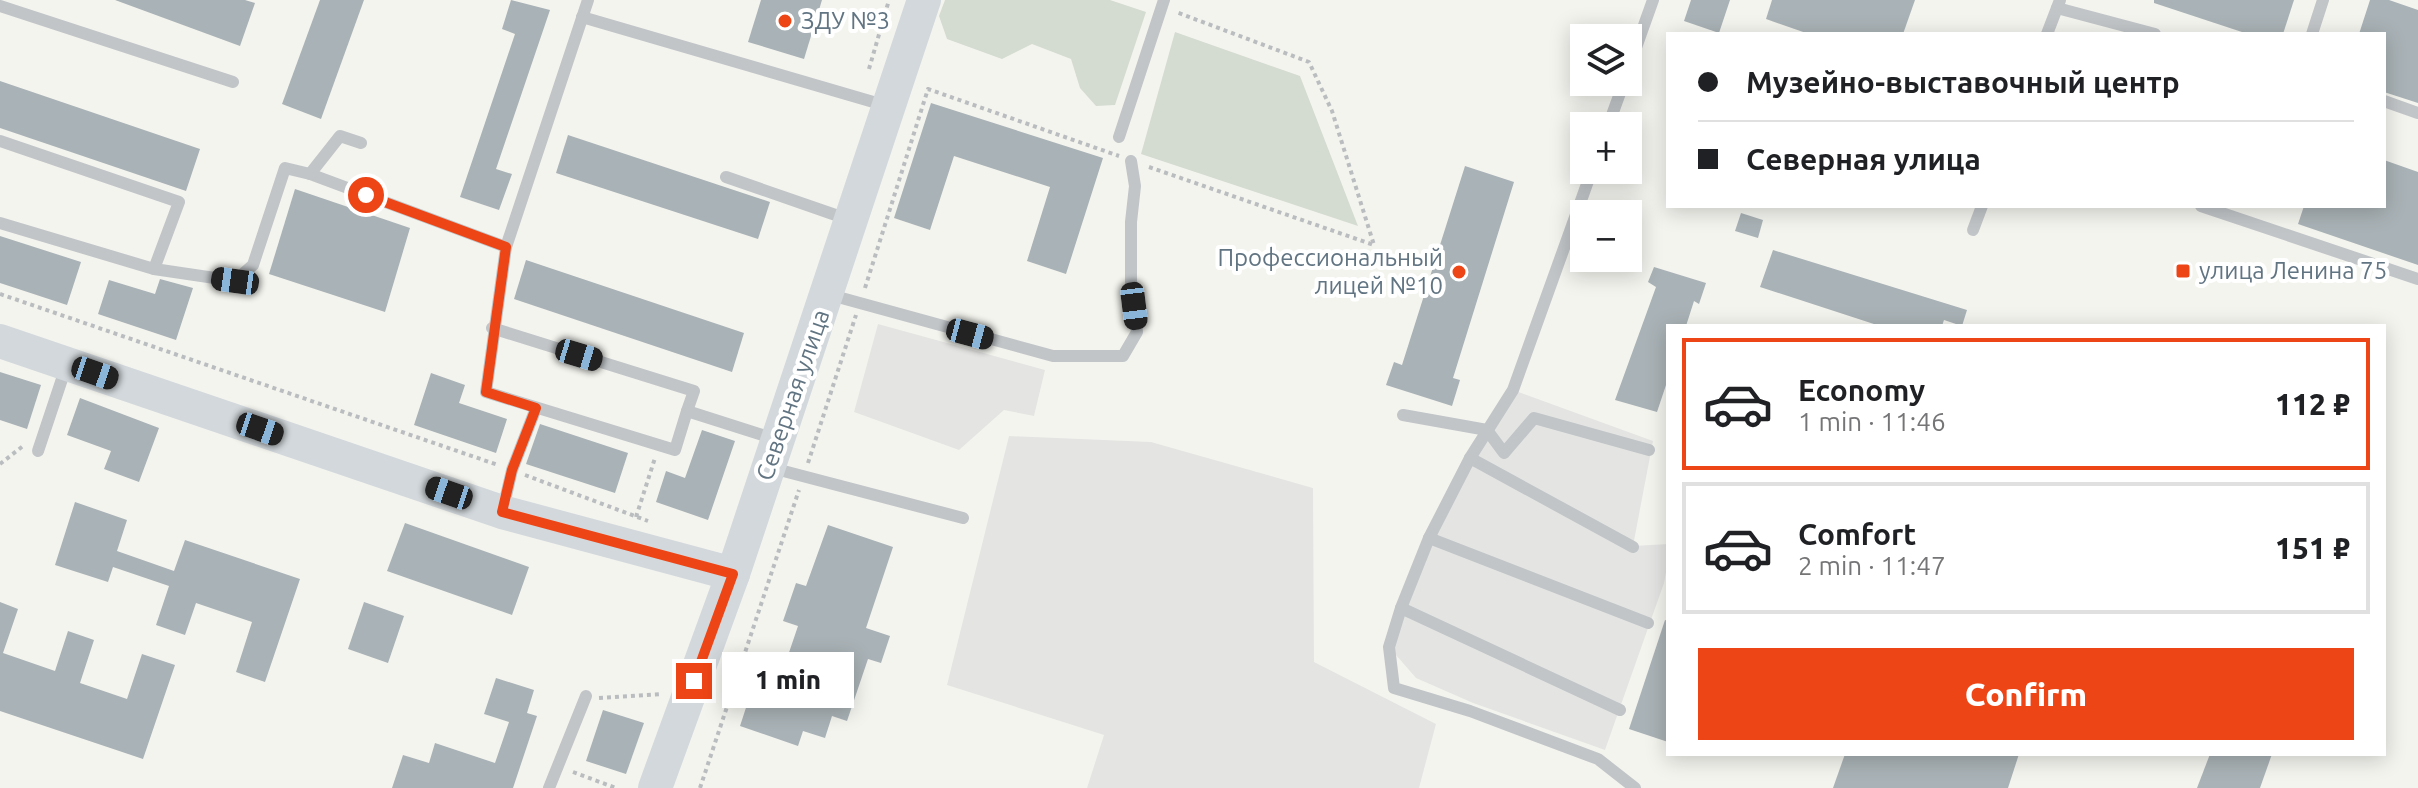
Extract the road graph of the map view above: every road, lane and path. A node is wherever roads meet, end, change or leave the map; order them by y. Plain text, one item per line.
1 (588, 0) edge
2 (889, 0) edge
3 (924, 0) edge
4 (1653, 0) edge
5 (2323, 0) edge
6 (2058, 4) edge
7 (1168, 5) edge
8 (0, 6) edge
9 (582, 17) junction
10 (1642, 31) edge
11 (2048, 32) edge
12 (2149, 32) edge
13 (2313, 32) edge
14 (869, 69) dead end
15 (233, 82) dead end
16 (928, 89) dead end
17 (2386, 102) edge
18 (890, 107) junction
19 (2418, 113) edge
20 (1119, 137) dead end
21 (0, 141) edge
22 (361, 143) dead end
23 (1131, 161) junction
24 (310, 174) junction
25 (726, 177) dead end
26 (1587, 184) edge
27 (1981, 208) edge
28 (2207, 208) edge
29 (853, 221) junction
30 (0, 223) edge
31 (1973, 230) dead end
32 (506, 247) junction
33 (154, 269) junction
34 (2418, 279) edge
35 (827, 294) junction
36 (492, 328) junction
37 (0, 341) edge
38 (67, 364) junction
39 (536, 408) junction
40 (687, 411) junction
41 (1403, 415) dead end
42 (1487, 430) junction
43 (1649, 450) dead end
44 (38, 451) joint
45 (773, 454) junction
46 (656, 455) dead end
47 (1470, 458) junction
48 (0, 464) edge
49 (799, 488) dead end
50 (502, 512) junction
51 (636, 517) dead end
52 (963, 518) dead end
53 (1429, 538) junction
54 (1633, 547) dead end
55 (733, 574) junction
56 (1401, 608) junction
57 (1648, 623) dead end
58 (672, 690) dead end
59 (586, 696) joint
60 (1620, 710) dead end
61 (556, 766) junction
62 (549, 788) edge
63 (616, 788) edge
64 (655, 788) edge
65 (700, 788) edge
66 (1635, 788) edge

1 - 9 lane
2 - 14 path
3 - 18 street, Северная улица
4 - 10 lane
5 - 13 lane
6 - 11 lane
6 - 12 lane
7 - 20 lane
7 - 23 path
8 - 15 lane
9 - 18 lane
9 - 32 lane
16 - 23 path
17 - 19 lane
18 - 29 street, Северная улица
21 - 33 lane
22 - 24 lane
23 - 35 lane
24 - 32 lane
24 - 33 lane
25 - 29 lane
26 - 42 lane
27 - 31 lane
28 - 34 lane
29 - 35 street, Северная улица
30 - 33 lane
32 - 36 lane
35 - 45 street, Северная улица
36 - 39 lane
36 - 40 lane
37 - 38 street
38 - 44 lane
38 - 50 street
39 - 40 lane
39 - 50 lane
40 - 45 lane
41 - 42 lane
42 - 43 lane
42 - 47 lane
44 - 48 path
45 - 52 lane
45 - 55 street, Северная улица
46 - 51 path
47 - 53 lane
47 - 54 lane
49 - 65 path
50 - 55 street
53 - 56 lane
53 - 57 lane
55 - 64 street, Северная улица
56 - 60 lane
56 - 66 lane
58 - 59 path
59 - 61 lane
61 - 62 lane
61 - 63 path

